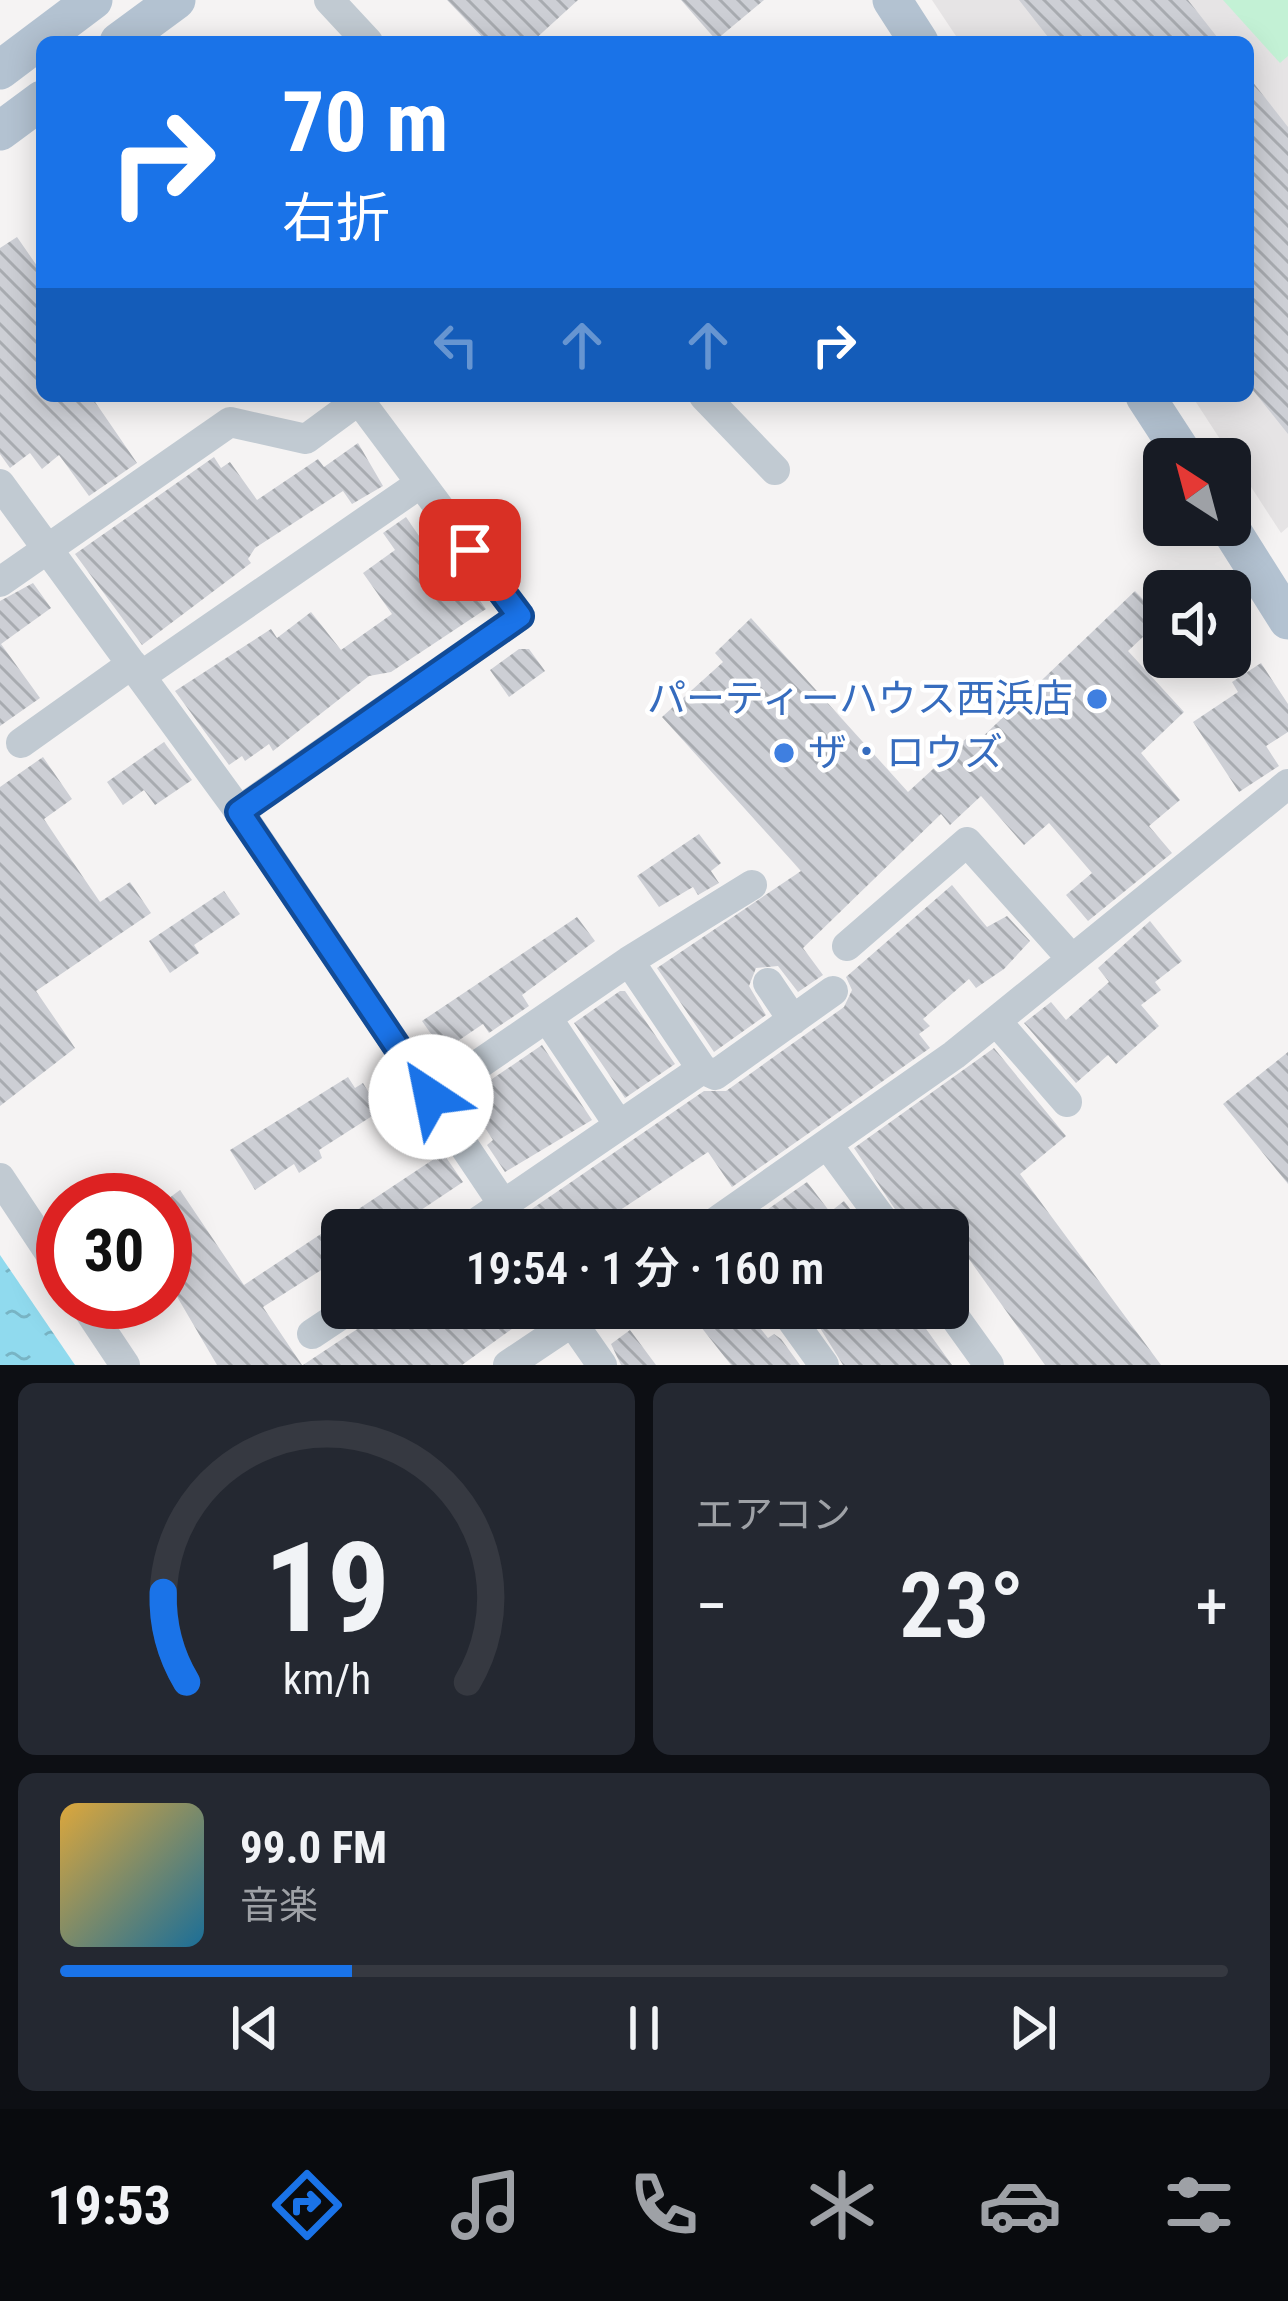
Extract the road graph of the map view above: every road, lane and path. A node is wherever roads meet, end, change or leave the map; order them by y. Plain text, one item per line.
1 (93, 0) edge
2 (176, 0) edge
3 (328, 0) edge
4 (892, 0) edge
5 (45, 36) edge
6 (127, 36) edge
7 (362, 36) edge
8 (915, 36) edge
9 (36, 43) edge
10 (0, 70) edge
11 (36, 104) edge
12 (0, 131) edge
13 (356, 402) edge
14 (360, 402) edge
15 (710, 402) edge
16 (1149, 402) edge
17 (1172, 438) edge
18 (775, 470) dead end
19 (421, 483) junction
20 (0, 484) edge
21 (1244, 546) edge
22 (48, 549) junction
23 (0, 581) edge
24 (1283, 598) edge
25 (136, 670) junction
26 (21, 743) dead end
27 (1288, 784) edge
28 (239, 812) junction
29 (752, 885) dead end
30 (847, 946) dead end
31 (1071, 958) junction
32 (629, 962) junction
33 (768, 983) dead end
34 (833, 991) dead end
35 (547, 1018) junction
36 (793, 1019) junction
37 (996, 1021) junction
38 (702, 1069) junction
39 (431, 1097) junction
40 (1067, 1102) dead end
41 (619, 1125) junction
42 (827, 1144) junction
43 (0, 1178) edge
44 (503, 1204) junction
45 (496, 1209) edge
46 (740, 1209) edge
47 (875, 1209) edge
48 (36, 1232) edge
49 (100, 1329) edge
50 (321, 1329) edge
51 (562, 1329) edge
52 (588, 1329) edge
53 (798, 1329) edge
54 (962, 1329) edge
55 (313, 1334) dead end
56 (124, 1365) edge
57 (508, 1365) edge
58 (602, 1365) edge
59 (824, 1365) edge
60 (989, 1365) edge

1 - 5 main road
2 - 6 main road
3 - 7 street
4 - 8 main road
9 - 10 main road
11 - 12 main road
13 - 22 street
14 - 19 street
15 - 18 street
16 - 17 main road
19 - 25 street
19 - 28 street
20 - 22 street
21 - 24 main road
22 - 23 street
22 - 25 street
25 - 26 street
25 - 28 street
27 - 31 street
28 - 39 street
29 - 32 street
30 - 31 street
31 - 37 street
32 - 35 street
32 - 38 street
33 - 36 street
34 - 36 street
35 - 39 street
35 - 41 street
36 - 38 street
37 - 40 street
37 - 42 street
38 - 41 street
39 - 44 street
41 - 44 street
42 - 46 street
42 - 47 street
43 - 48 street
44 - 45 street
49 - 56 street
50 - 55 street
51 - 57 street
52 - 58 street
53 - 59 street
54 - 60 street

